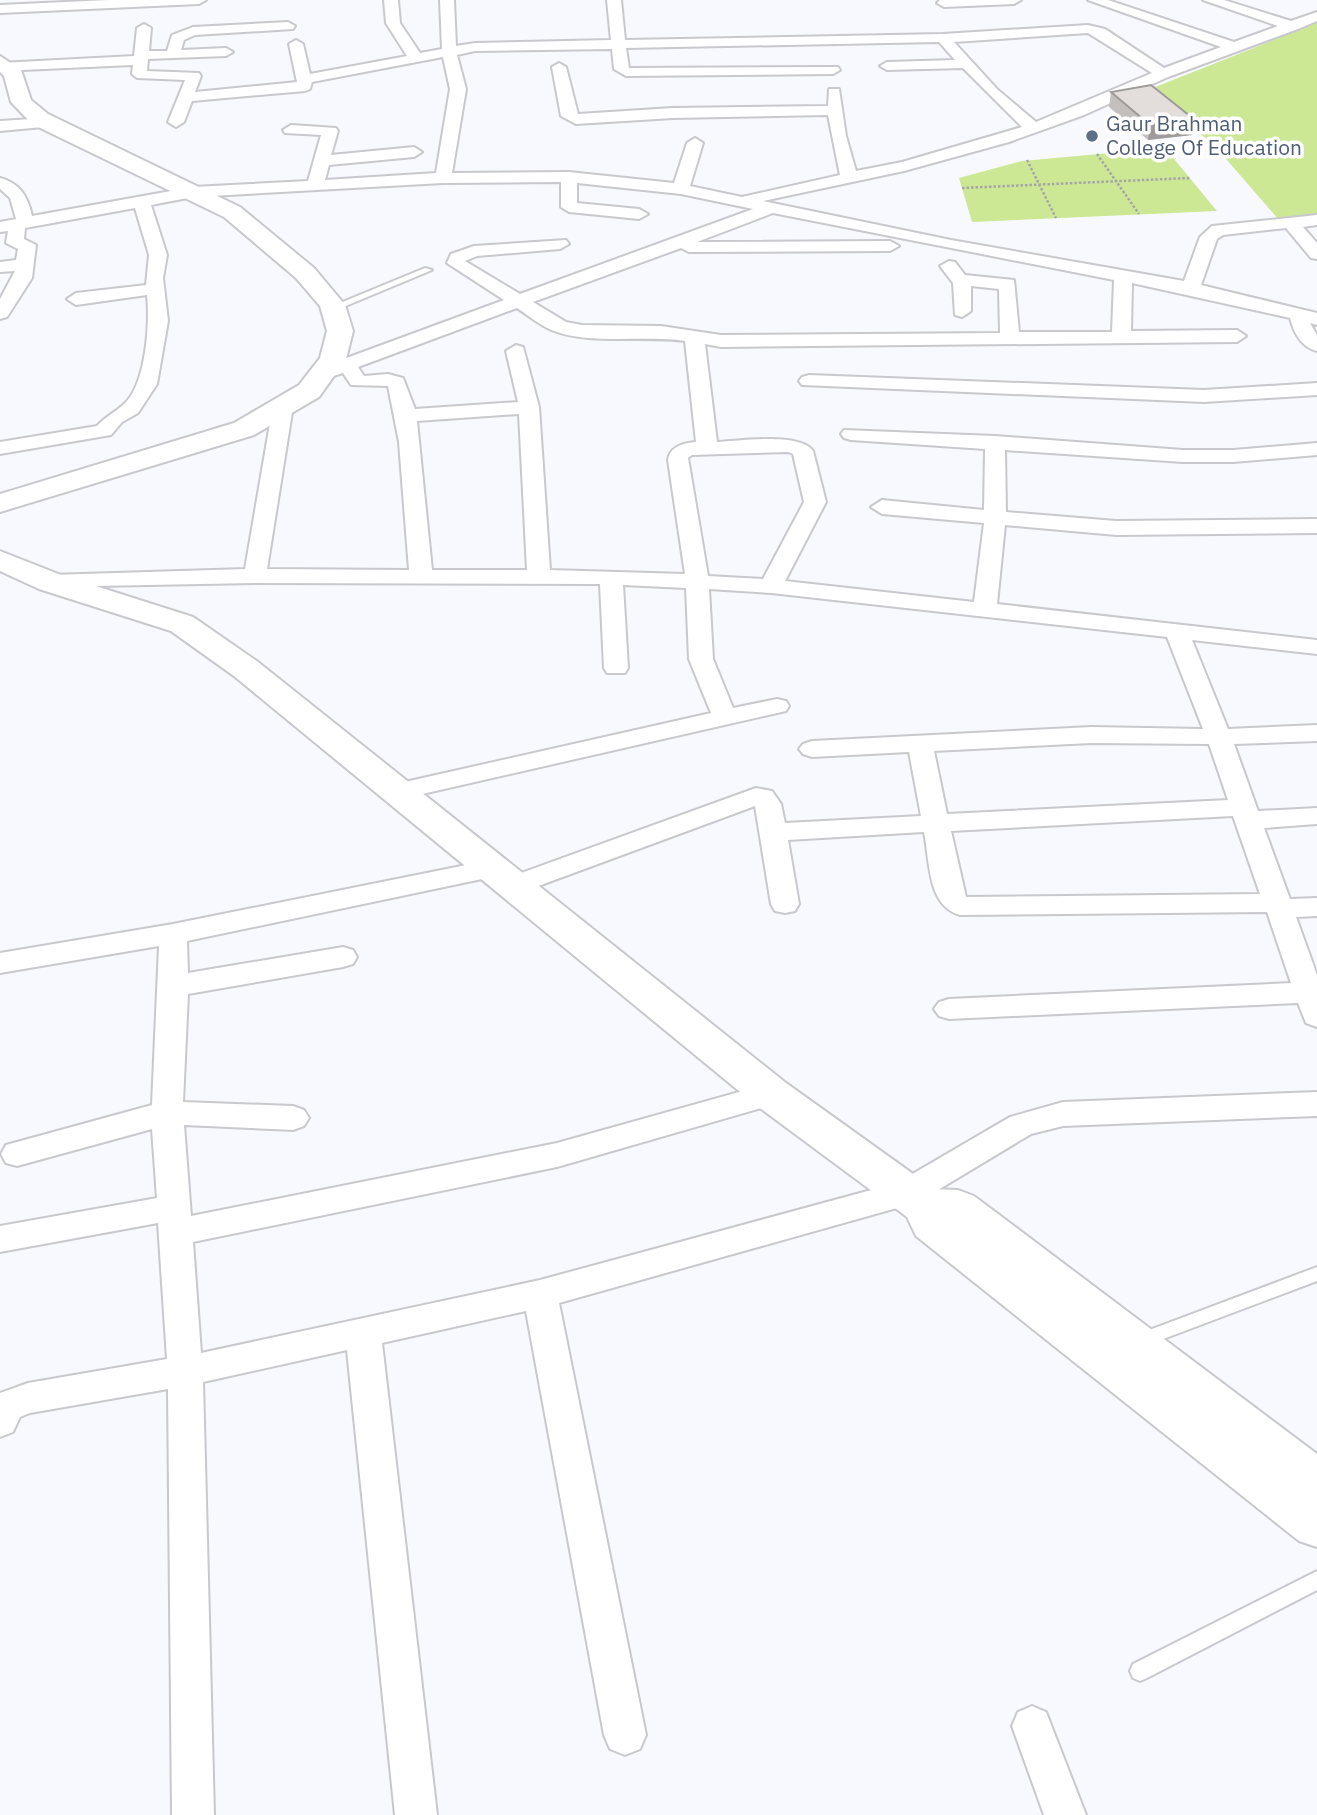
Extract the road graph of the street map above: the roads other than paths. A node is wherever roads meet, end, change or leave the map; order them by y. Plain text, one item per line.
1 (200, 0) edge
2 (391, 0) edge
3 (447, 0) edge
4 (614, 0) edge
5 (1014, 0) edge
6 (1095, 0) edge
7 (1210, 0) edge
8 (78, 3) edge
9 (944, 3) dead end
10 (0, 9) edge
11 (1317, 16) edge
12 (288, 26) dead end
13 (1293, 26) junction
14 (144, 28) dead end
15 (943, 38) junction
16 (831, 40) junction
17 (618, 42) junction
18 (296, 44) dead end
19 (1237, 48) junction
20 (449, 50) junction
21 (226, 52) dead end
22 (173, 55) junction
23 (141, 57) junction
24 (415, 57) junction
25 (966, 64) junction
26 (2, 65) edge
27 (887, 66) dead end
28 (559, 67) dead end
29 (833, 70) junction
30 (654, 72) junction
31 (1163, 74) junction
32 (306, 79) junction
33 (761, 91) junction
34 (186, 97) junction
35 (835, 110) junction
36 (673, 113) junction
37 (176, 122) dead end
38 (48, 123) junction
39 (0, 126) edge
40 (1033, 128) junction
41 (291, 130) dead end
42 (695, 143) dead end
43 (414, 152) dead end
44 (323, 162) junction
45 (569, 177) junction
46 (849, 177) junction
47 (443, 178) junction
48 (0, 183) edge
49 (315, 185) junction
50 (681, 189) junction
51 (193, 192) junction
52 (141, 201) junction
53 (740, 201) junction
54 (772, 208) junction
55 (639, 214) dead end
56 (1317, 220) edge
57 (1291, 223) junction
58 (14, 225) edge
59 (559, 244) dead end
60 (931, 245) junction
61 (951, 245) junction
62 (672, 247) junction
63 (1317, 254) edge
64 (25, 265) junction
65 (0, 267) edge
66 (428, 270) dead end
67 (1123, 276) junction
68 (960, 280) junction
69 (1191, 288) junction
70 (154, 289) junction
71 (76, 299) dead end
72 (520, 302) junction
73 (333, 308) junction
74 (962, 311) dead end
75 (0, 313) edge
76 (1308, 317) edge
77 (1237, 336) dead end
78 (694, 337) junction
79 (1121, 337) junction
80 (1010, 338) junction
81 (1317, 345) edge
82 (516, 351) dead end
83 (347, 365) junction
84 (321, 374) junction
85 (808, 381) dead end
86 (1317, 389) edge
87 (283, 406) junction
88 (529, 407) junction
89 (407, 416) junction
90 (851, 434) dead end
91 (995, 442) junction
92 (0, 448) edge
93 (707, 448) junction
94 (1317, 449) edge
95 (0, 503) edge
96 (882, 507) dead end
97 (995, 519) junction
98 (1317, 526) edge
99 (0, 560) edge
100 (539, 575) junction
101 (255, 576) junction
102 (421, 576) junction
103 (611, 577) junction
104 (697, 581) junction
105 (50, 582) junction
106 (771, 586) junction
107 (985, 609) junction
108 (1176, 630) junction
109 (1317, 647) edge
110 (616, 668) dead end
111 (777, 706) dead end
112 (725, 718) junction
113 (1317, 733) edge
114 (1219, 737) junction
115 (920, 744) junction
116 (812, 749) dead end
117 (396, 792) junction
118 (1246, 813) junction
119 (1317, 816) edge
120 (937, 824) junction
121 (773, 832) junction
122 (501, 878) junction
123 (785, 904) dead end
124 (1278, 906) junction
125 (1317, 907) edge
126 (173, 934) junction
127 (343, 957) dead end
128 (0, 963) edge
129 (174, 986) junction
130 (1314, 1000) edge
131 (949, 1009) dead end
132 (771, 1094) junction
133 (1317, 1104) edge
134 (167, 1113) junction
135 (293, 1118) dead end
136 (18, 1154) dead end
137 (916, 1199) junction
138 (174, 1220) junction
139 (0, 1238) edge
140 (1317, 1274) edge
141 (540, 1294) junction
142 (363, 1332) junction
143 (1135, 1343) junction
144 (185, 1371) junction
145 (0, 1422) edge
146 (1317, 1484) edge
147 (1317, 1524) edge
148 (1317, 1580) edge
149 (1140, 1671) dead end
150 (1032, 1726) dead end
151 (625, 1735) dead end
152 (192, 1815) edge
153 (416, 1815) edge
154 (1065, 1815) edge

1 - 8 street
2 - 24 street
3 - 20 street
4 - 17 street
5 - 9 street
6 - 19 street
7 - 13 street
8 - 10 street
11 - 13 street
12 - 22 street
13 - 19 street
14 - 23 street
15 - 16 street
15 - 25 street
15 - 31 street
16 - 17 street
16 - 29 street
17 - 20 street
17 - 30 street
18 - 32 street
19 - 31 street
20 - 24 street
20 - 47 street
21 - 22 street
22 - 23 street
23 - 26 street
23 - 34 street
24 - 32 street
25 - 27 street
25 - 40 street
26 - 38 highway
28 - 36 street
29 - 33 street
29 - 35 street
30 - 33 street
30 - 36 street
31 - 40 street
32 - 34 street
33 - 35 street
33 - 36 street
34 - 37 street
35 - 46 street
38 - 39 street
38 - 51 highway
40 - 46 street
41 - 44 street
42 - 50 street
43 - 44 street
44 - 49 street
45 - 47 street
45 - 50 street
45 - 55 street
46 - 53 street
47 - 49 street
48 - 58 street
49 - 51 street
50 - 53 street
51 - 52 street
51 - 73 highway
52 - 58 street
52 - 70 street
53 - 54 street
54 - 61 street
54 - 62 street
56 - 57 street
57 - 63 street
57 - 69 street
58 - 64 street
59 - 72 street
60 - 61 street
60 - 62 street
60 - 68 street
61 - 67 street
62 - 72 street
64 - 65 street
64 - 75 street
66 - 73 lane
67 - 69 street
67 - 79 street
68 - 74 street
68 - 80 street
69 - 76 street
70 - 71 street
70 - 92 street
72 - 78 street
72 - 83 street
73 - 84 highway
76 - 81 street
77 - 79 street
78 - 80 street
78 - 93 street
79 - 80 street
82 - 88 street
83 - 84 street
83 - 89 street
84 - 87 highway
85 - 86 street
87 - 95 highway
87 - 101 street
88 - 89 street
88 - 100 street
89 - 102 street
90 - 91 street
91 - 94 street
91 - 97 street
93 - 104 street
93 - 106 street
96 - 97 street
97 - 98 street
97 - 107 street
99 - 105 highway
100 - 102 street
100 - 103 street
101 - 102 street
101 - 105 street
103 - 104 street
103 - 110 street
104 - 106 street
104 - 112 street
105 - 117 highway
106 - 107 street
107 - 108 street
108 - 109 street
108 - 114 street
111 - 112 street
112 - 117 street
113 - 114 street
114 - 115 street
114 - 118 street
115 - 116 street
115 - 120 street
117 - 122 highway
118 - 119 street
118 - 120 street
118 - 124 street
120 - 121 street
120 - 124 street
121 - 122 street
121 - 123 street
122 - 126 street
122 - 132 highway
124 - 125 street
124 - 130 street
126 - 128 street
126 - 129 street
127 - 129 street
129 - 134 street
130 - 131 street
132 - 137 highway
132 - 138 street
133 - 137 street
134 - 135 street
134 - 136 street
134 - 138 street
137 - 141 street
137 - 143 highway
137 - 147 highway
138 - 139 street
138 - 144 street
140 - 143 lane
141 - 142 street
141 - 151 street
142 - 144 street
142 - 153 street
143 - 146 highway
144 - 145 street
144 - 152 street
148 - 149 lane
150 - 154 street

